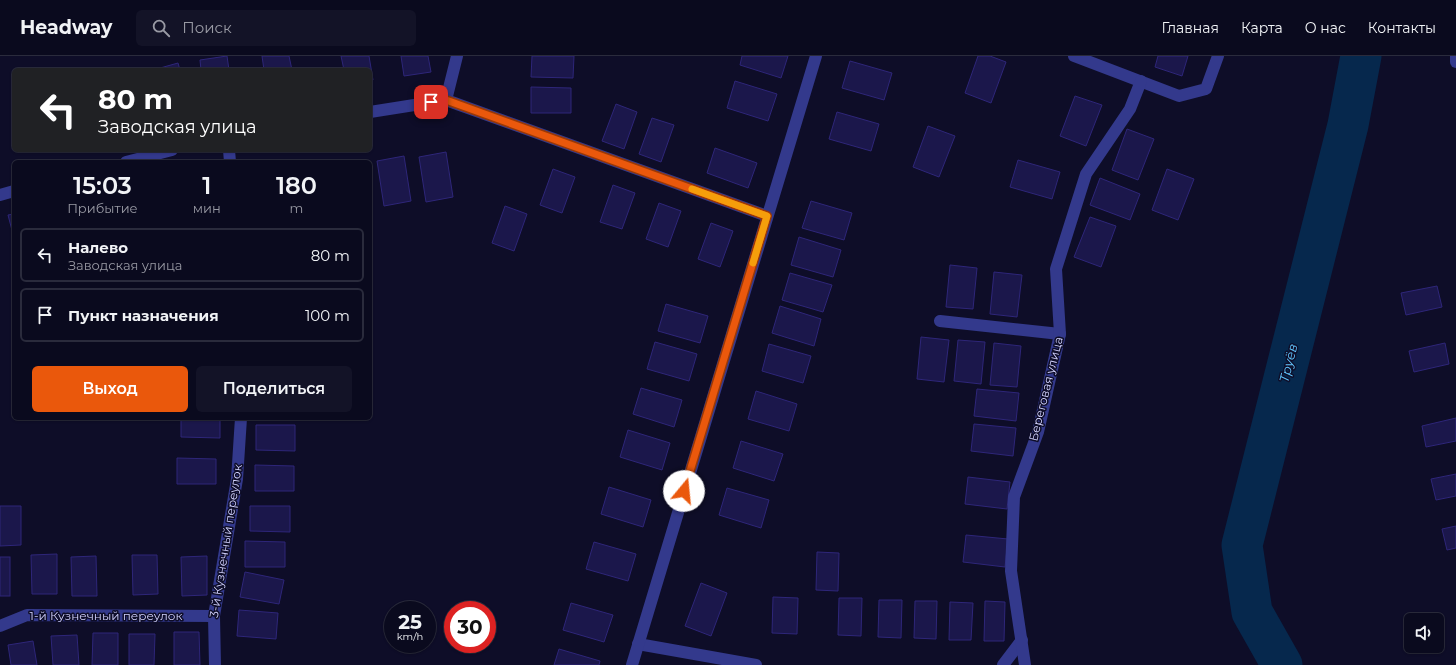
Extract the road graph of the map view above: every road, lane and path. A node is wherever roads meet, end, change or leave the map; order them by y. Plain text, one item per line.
1 (457, 56) edge
2 (816, 56) edge
3 (1074, 56) edge
4 (1218, 56) edge
5 (1456, 56) edge
6 (1456, 62) edge
7 (1141, 82) junction
8 (446, 100) junction
9 (372, 112) edge
10 (164, 152) edge
11 (134, 160) edge
12 (12, 192) edge
13 (0, 195) edge
14 (767, 216) junction
15 (940, 321) dead end
16 (1060, 334) junction
17 (241, 420) edge
18 (214, 616) junction
19 (0, 626) edge
20 (1022, 640) junction
21 (638, 644) junction
22 (215, 665) edge
23 (632, 665) edge
24 (756, 665) edge
25 (1003, 665) edge
26 (1025, 665) edge

1 - 8 street
2 - 14 street
3 - 7 street
4 - 7 street
5 - 6 street
7 - 16 street, Береговая улица
8 - 9 street
8 - 14 street
10 - 11 street
12 - 13 street
14 - 21 street
15 - 16 street
16 - 20 street, Береговая улица
17 - 18 street, 3-й Кузнечный переулок
18 - 19 street, 1-й Кузнечный переулок
18 - 22 street, 3-й Кузнечный переулок
20 - 25 street
20 - 26 street, Береговая улица
21 - 23 street
21 - 24 street

